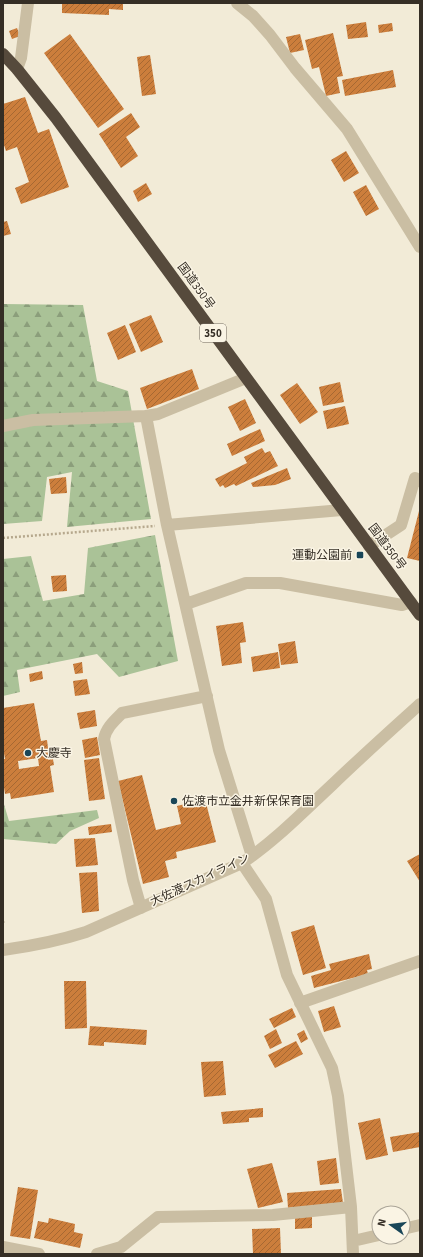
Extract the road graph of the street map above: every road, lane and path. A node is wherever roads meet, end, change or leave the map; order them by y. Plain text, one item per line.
1 (28, 3) edge
2 (237, 3) edge
3 (3, 54) edge
4 (17, 70) junction
5 (420, 247) edge
6 (246, 378) junction
7 (146, 416) junction
8 (3, 426) edge
9 (420, 480) edge
10 (342, 510) junction
11 (167, 524) junction
12 (3, 538) edge
13 (369, 546) junction
14 (411, 602) junction
15 (186, 604) junction
16 (420, 614) edge
17 (207, 696) junction
18 (420, 704) edge
19 (247, 859) junction
20 (141, 908) junction
21 (3, 950) edge
22 (420, 961) edge
23 (300, 1003) junction
24 (351, 1208) junction
25 (371, 1237) edge
26 (353, 1241) junction
27 (3, 1247) edge
28 (39, 1254) edge
29 (97, 1254) edge
30 (353, 1254) edge

1 - 4 street
2 - 5 street
3 - 4 highway, 国道350号 / 350
4 - 6 highway, 国道350号 / 350
6 - 7 street
6 - 10 highway, 国道350号 / 350
7 - 8 street
7 - 11 street
9 - 13 street
10 - 11 street
10 - 13 highway, 国道350号 / 350
11 - 12 path
11 - 15 street
13 - 14 highway, 国道350号 / 350
14 - 15 street
14 - 16 highway, 国道350号 / 350
15 - 17 street
17 - 19 street
17 - 20 street
18 - 19 street, 大佐渡スカイライン
19 - 20 street, 大佐渡スカイライン
19 - 23 street
20 - 21 street, 大佐渡スカイライン
22 - 23 street
23 - 24 street
24 - 26 street
24 - 29 street
25 - 26 street
26 - 30 street
27 - 28 street

